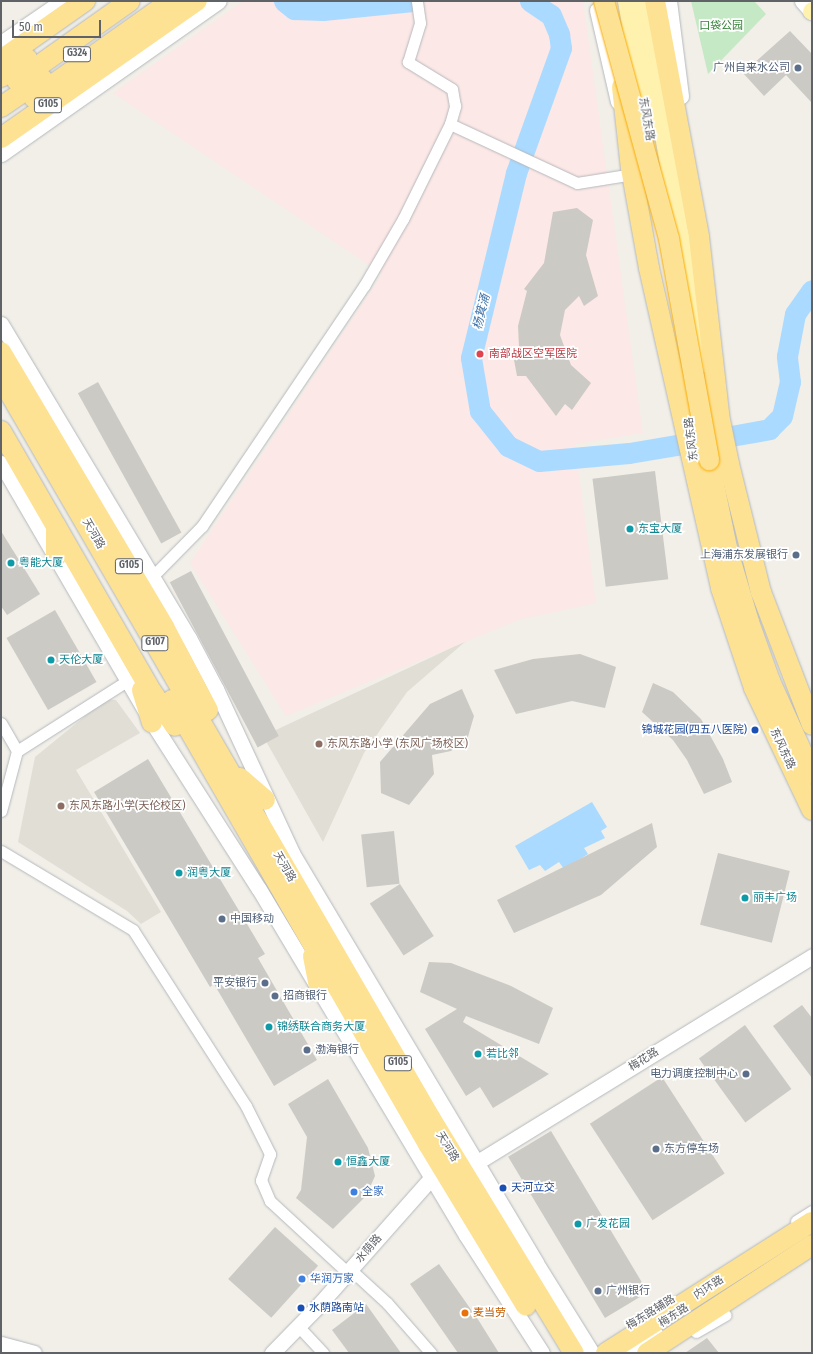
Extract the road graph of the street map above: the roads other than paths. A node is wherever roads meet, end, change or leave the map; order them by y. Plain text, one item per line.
1 (62, 1) edge
2 (85, 1) edge
3 (110, 1) edge
4 (130, 1) edge
5 (153, 1) edge
6 (171, 1) edge
7 (198, 1) edge
8 (219, 1) edge
9 (417, 1) edge
10 (596, 1) edge
11 (604, 1) edge
12 (614, 1) edge
13 (626, 1) edge
14 (640, 1) edge
15 (655, 1) edge
16 (669, 1) edge
17 (1, 43) edge
18 (641, 51) junction
19 (2, 76) edge
20 (1, 107) edge
21 (1, 122) edge
22 (450, 124) junction
23 (1, 138) edge
24 (628, 147) junction
25 (1, 154) edge
26 (633, 174) junction
27 (691, 191) junction
28 (1, 324) edge
29 (1, 352) edge
30 (5, 373) edge
31 (1, 404) edge
32 (720, 420) junction
33 (1, 432) edge
34 (691, 446) junction
35 (1, 462) edge
36 (70, 522) junction
37 (56, 557) junction
38 (147, 582) junction
39 (131, 673) junction
40 (152, 722) joint
41 (1, 723) edge
42 (812, 725) edge
43 (17, 751) junction
44 (222, 771) junction
45 (812, 774) edge
46 (265, 800) junction
47 (812, 810) edge
48 (1, 811) edge
49 (1, 851) edge
50 (309, 940) junction
51 (812, 956) edge
52 (319, 986) junction
53 (428, 1144) junction
54 (476, 1163) junction
55 (432, 1177) junction
56 (812, 1211) edge
57 (812, 1219) edge
58 (812, 1222) edge
59 (812, 1227) edge
60 (812, 1234) edge
61 (812, 1245) edge
62 (812, 1258) edge
63 (751, 1261) junction
64 (349, 1271) junction
65 (726, 1315) joint
66 (298, 1326) junction
67 (1, 1344) edge
68 (34, 1353) edge
69 (272, 1353) edge
70 (323, 1353) edge
71 (431, 1353) edge
72 (542, 1353) edge
73 (558, 1353) edge
74 (591, 1353) edge
75 (617, 1353) edge
76 (630, 1353) edge
77 (647, 1353) edge
78 (663, 1353) edge

1 - 17 main road
2 - 19 highway
3 - 19 highway
4 - 19 highway, G324
5 - 20 highway, G324
6 - 21 highway
7 - 23 highway, G105
8 - 25 main road
9 - 22 street
10 - 24 main road
11 - 45 highway, bridge
12 - 24 highway
13 - 18 main road
14 - 18 main road
15 - 27 highway
16 - 27 main road
18 - 32 main road, 东风东路
18 - 34 main road, 东风东路
22 - 26 street
22 - 38 street
24 - 26 highway
26 - 34 highway
27 - 32 highway
28 - 38 main road
29 - 30 highway, G105
30 - 36 highway, 天河路 / G107
30 - 38 highway, G105
31 - 36 highway, 天河路 / G107
32 - 42 highway, 东风东路
33 - 36 highway, G105
34 - 47 highway, 东风东路
35 - 37 main road
36 - 37 highway
36 - 39 highway, G105
36 - 44 highway, 天河路 / G107
37 - 39 main road
38 - 44 highway, G105
38 - 46 main road
39 - 40 highway
39 - 43 street
39 - 44 highway, G105
40 - 52 main road
41 - 43 street
43 - 48 street
44 - 46 highway
44 - 50 highway, 天河路 / G105
44 - 74 highway, 天河路 / G105
46 - 54 main road
49 - 64 street
50 - 52 highway
50 - 53 highway, 天河路 / G105
51 - 54 main road, 梅花路
52 - 55 main road
53 - 55 highway
53 - 73 highway, 天河路 / G105
54 - 74 main road
55 - 64 main road, 水荫路
55 - 72 main road
56 - 74 street, 梅东路辅路
57 - 63 highway
58 - 63 highway, 内环路
59 - 75 main road, 梅东路
60 - 76 main road, 梅东路
61 - 77 highway, 内环路
62 - 65 highway
63 - 74 highway, 内环路
64 - 66 main road, 水荫路
64 - 71 street
65 - 78 street
66 - 69 main road, 水荫路
66 - 70 street
67 - 68 main road

